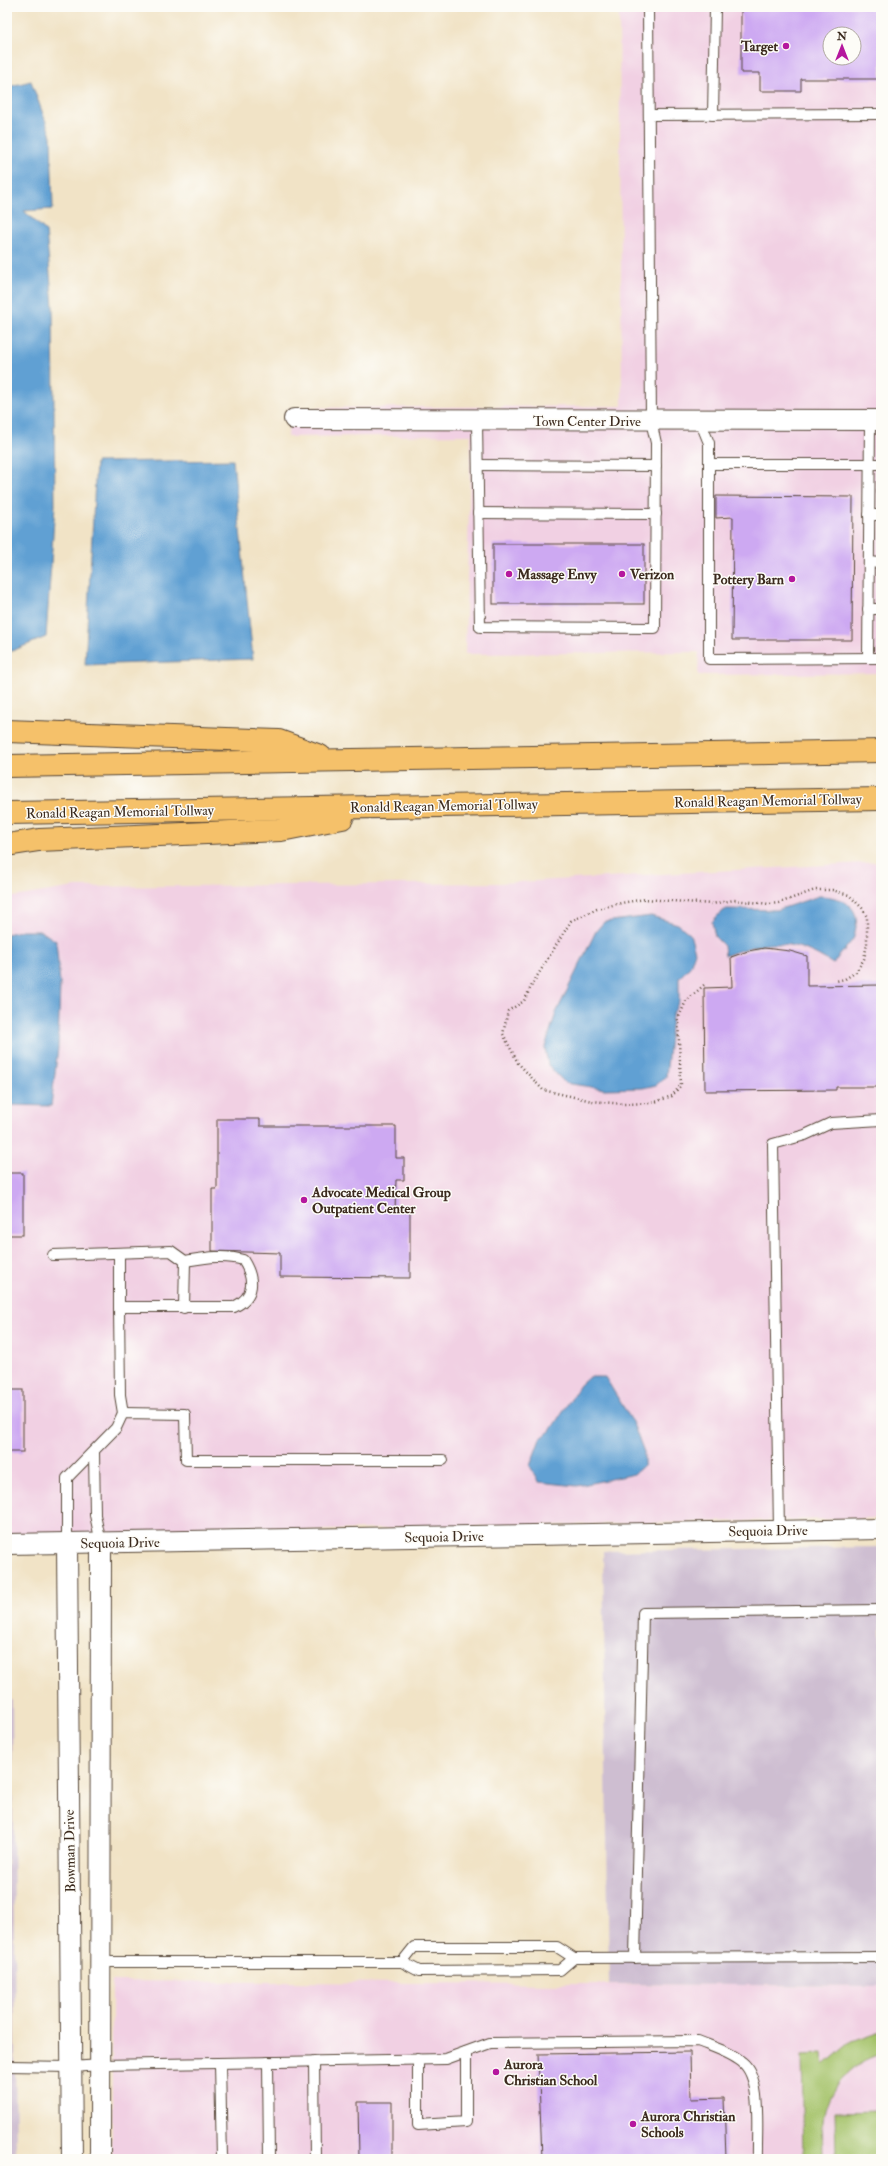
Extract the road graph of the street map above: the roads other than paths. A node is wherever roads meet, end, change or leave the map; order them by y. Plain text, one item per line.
1 (648, 7) edge
2 (715, 7) edge
3 (881, 114) edge
4 (649, 115) junction
5 (713, 115) junction
6 (294, 419) dead end
7 (477, 420) junction
8 (876, 420) edge
9 (651, 421) junction
10 (700, 421) junction
11 (709, 464) junction
12 (870, 464) junction
13 (881, 464) edge
14 (478, 465) junction
15 (656, 466) junction
16 (478, 513) junction
17 (656, 514) junction
18 (869, 515) junction
19 (881, 515) edge
20 (869, 562) junction
21 (881, 562) edge
22 (868, 609) junction
23 (881, 609) edge
24 (868, 658) junction
25 (881, 658) edge
26 (7, 731) edge
27 (881, 751) edge
28 (334, 761) junction
29 (7, 766) edge
30 (881, 799) edge
31 (394, 807) junction
32 (7, 813) edge
33 (7, 845) edge
34 (881, 1120) edge
35 (119, 1253) junction
36 (53, 1255) dead end
37 (185, 1261) junction
38 (119, 1307) junction
39 (184, 1308) junction
40 (123, 1413) junction
41 (94, 1451) junction
42 (443, 1460) dead end
43 (881, 1529) edge
44 (779, 1531) junction
45 (67, 1543) junction
46 (101, 1543) junction
47 (7, 1544) edge
48 (881, 1610) edge
49 (881, 1957) edge
50 (574, 1958) junction
51 (635, 1958) junction
52 (100, 1962) junction
53 (402, 1962) junction
54 (466, 2052) junction
55 (418, 2059) junction
56 (314, 2061) junction
57 (268, 2062) junction
58 (220, 2063) junction
59 (100, 2065) junction
60 (7, 2066) edge
61 (72, 2067) junction
62 (72, 2159) edge
63 (100, 2159) edge
64 (222, 2159) edge
65 (269, 2159) edge
66 (316, 2159) edge
67 (757, 2159) edge

1 - 4 lane
2 - 5 lane
3 - 5 lane
4 - 5 lane
4 - 9 lane
6 - 7 street, Town Center Drive
7 - 9 street, Town Center Drive
7 - 14 lane
8 - 10 street, Town Center Drive
8 - 12 lane
9 - 10 street, Town Center Drive
9 - 15 lane
10 - 11 lane
11 - 12 lane
11 - 24 lane
12 - 13 lane
12 - 18 lane
14 - 15 lane
14 - 16 lane
15 - 17 lane
16 - 17 lane
16 - 17 lane
18 - 19 lane
18 - 20 lane
20 - 21 lane
20 - 22 lane
22 - 23 lane
22 - 24 lane
24 - 25 lane
26 - 28 highway
27 - 28 highway
28 - 29 highway
30 - 31 highway, Ronald Reagan Memorial Tollway
31 - 32 highway, Ronald Reagan Memorial Tollway
31 - 33 highway
34 - 44 lane
35 - 36 lane
35 - 37 lane
35 - 38 lane
37 - 39 lane
37 - 39 lane
38 - 39 lane
38 - 40 lane
40 - 41 lane
40 - 42 lane
41 - 45 lane
41 - 46 lane
43 - 44 street, Sequoia Drive
44 - 46 street, Sequoia Drive
45 - 46 street, Sequoia Drive
45 - 47 street, Sequoia Drive
45 - 61 street, Bowman Drive
46 - 52 street
48 - 51 lane
49 - 51 lane
50 - 51 lane
50 - 53 lane
50 - 53 lane
52 - 53 lane
52 - 59 street
54 - 55 lane
54 - 55 lane
54 - 67 lane
55 - 56 lane
56 - 57 lane
56 - 66 lane
57 - 58 lane
57 - 65 lane
58 - 59 lane
58 - 64 lane
59 - 61 lane
59 - 63 street
60 - 61 lane
61 - 62 street, Bowman Drive

